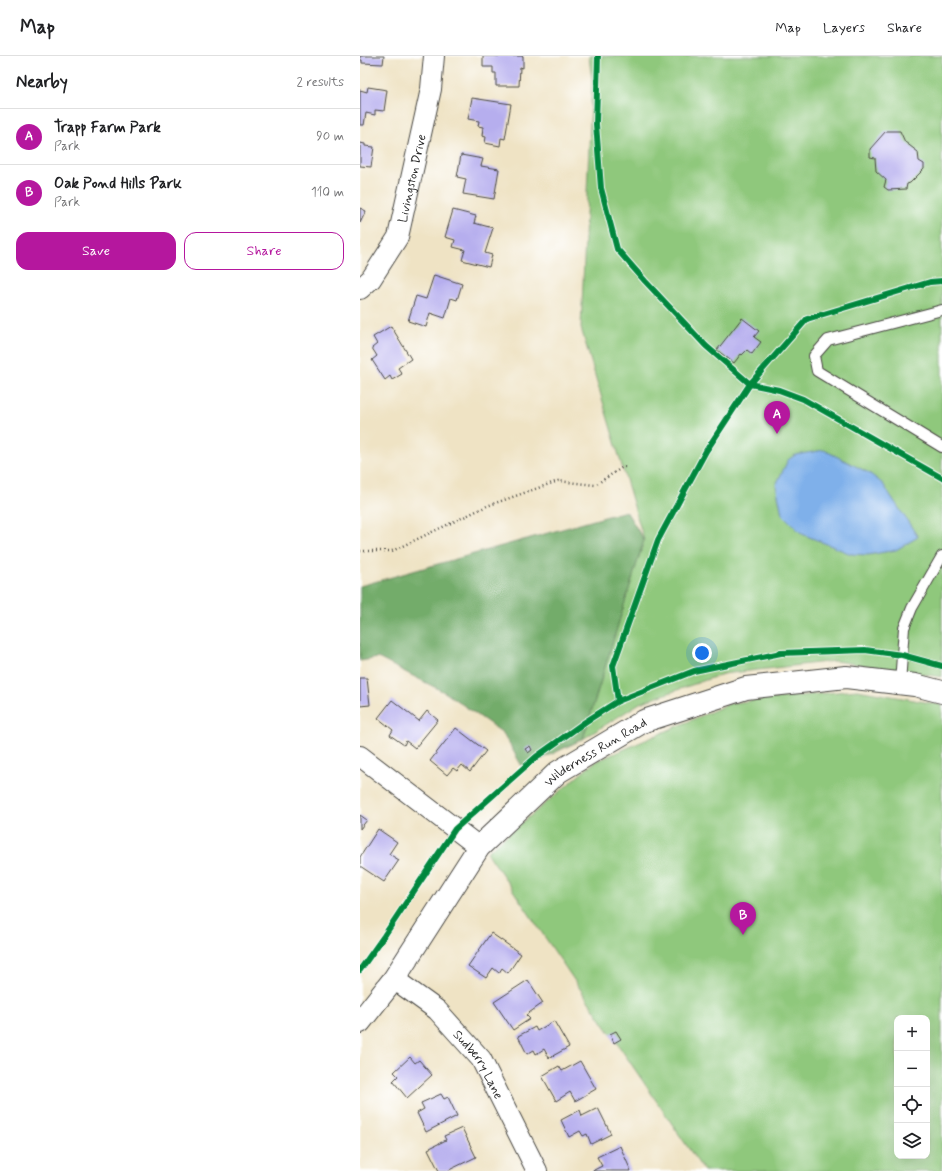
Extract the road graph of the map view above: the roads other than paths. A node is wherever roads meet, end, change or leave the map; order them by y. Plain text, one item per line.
1 (434, 56) edge
2 (360, 289) edge
3 (942, 310) edge
4 (942, 447) edge
5 (942, 556) edge
6 (900, 683) junction
7 (942, 692) edge
8 (360, 756) edge
9 (479, 847) junction
10 (394, 979) junction
11 (360, 1022) edge
12 (538, 1171) edge

1 - 2 street, Livingston Drive
3 - 4 lane
5 - 6 lane
6 - 7 street, Wilderness Run Road
6 - 9 street, Wilderness Run Road
8 - 9 street
9 - 10 street, Wilderness Run Road
10 - 11 street, Wilderness Run Road
10 - 12 street, Sudberry Lane

